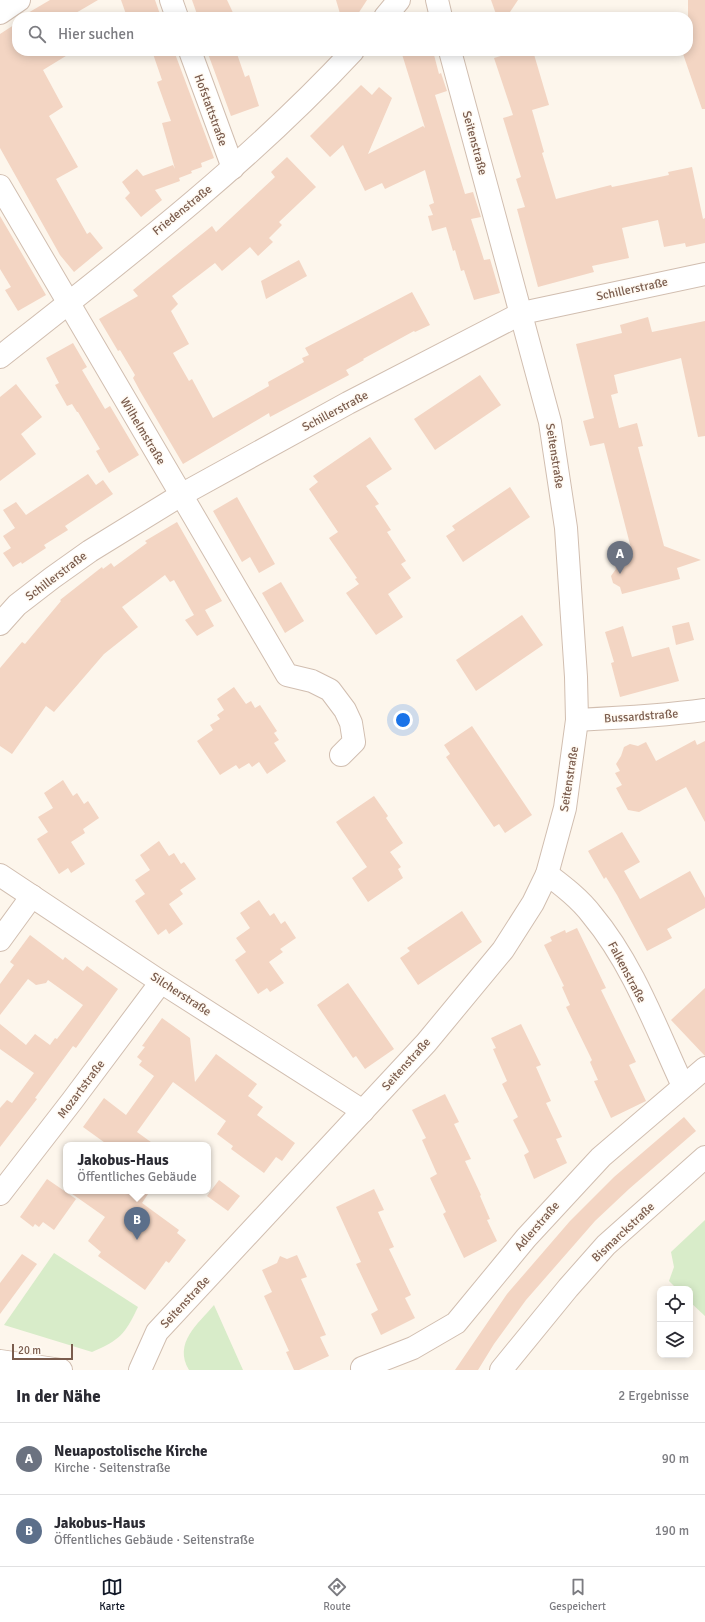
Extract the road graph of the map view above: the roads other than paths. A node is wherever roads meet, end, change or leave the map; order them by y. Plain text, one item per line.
1 (19, 0) edge
2 (171, 0) edge
3 (399, 0) edge
4 (437, 0) edge
5 (175, 12) edge
6 (389, 12) edge
7 (440, 12) edge
8 (0, 13) edge
9 (192, 56) edge
10 (348, 56) edge
11 (451, 56) edge
12 (233, 168) junction
13 (0, 186) edge
14 (705, 274) edge
15 (68, 304) junction
16 (522, 313) junction
17 (0, 357) edge
18 (182, 495) junction
19 (0, 624) edge
20 (705, 710) edge
21 (577, 720) junction
22 (341, 756) dead end
23 (547, 874) junction
24 (0, 875) edge
25 (32, 896) junction
26 (0, 940) edge
27 (161, 982) junction
28 (705, 1068) edge
29 (683, 1086) junction
30 (363, 1111) junction
31 (705, 1157) edge
32 (0, 1194) edge
33 (533, 1332) junction
34 (0, 1361) edge
35 (362, 1368) dead end
36 (62, 1370) edge
37 (140, 1370) edge
38 (501, 1370) edge
39 (517, 1370) edge

1 - 8 street
2 - 5 street
3 - 6 street
4 - 7 street
9 - 12 street, Hofstattstraße
10 - 12 street, Friedenstraße
11 - 16 street, Seitenstraße
12 - 15 street, Friedenstraße
13 - 15 street, Wilhelmstraße
14 - 16 street, Schillerstraße
15 - 17 street, Friedenstraße
15 - 18 street, Wilhelmstraße
16 - 18 street, Schillerstraße
16 - 21 street, Seitenstraße
18 - 19 street, Schillerstraße
18 - 22 street, Wilhelmstraße
20 - 21 street, Bussardstraße
21 - 23 street, Seitenstraße
23 - 29 street, Falkenstraße
23 - 30 street, Seitenstraße
24 - 25 street, Silcherstraße
25 - 26 street
25 - 27 street, Silcherstraße
27 - 30 street, Silcherstraße
27 - 32 street, Mozartstraße
28 - 29 street, Adlerstraße
29 - 35 street, Adlerstraße
30 - 37 street, Seitenstraße
31 - 33 street, Bismarckstraße
33 - 38 street, Bismarckstraße
33 - 39 street, Bismarckstraße
34 - 36 street

